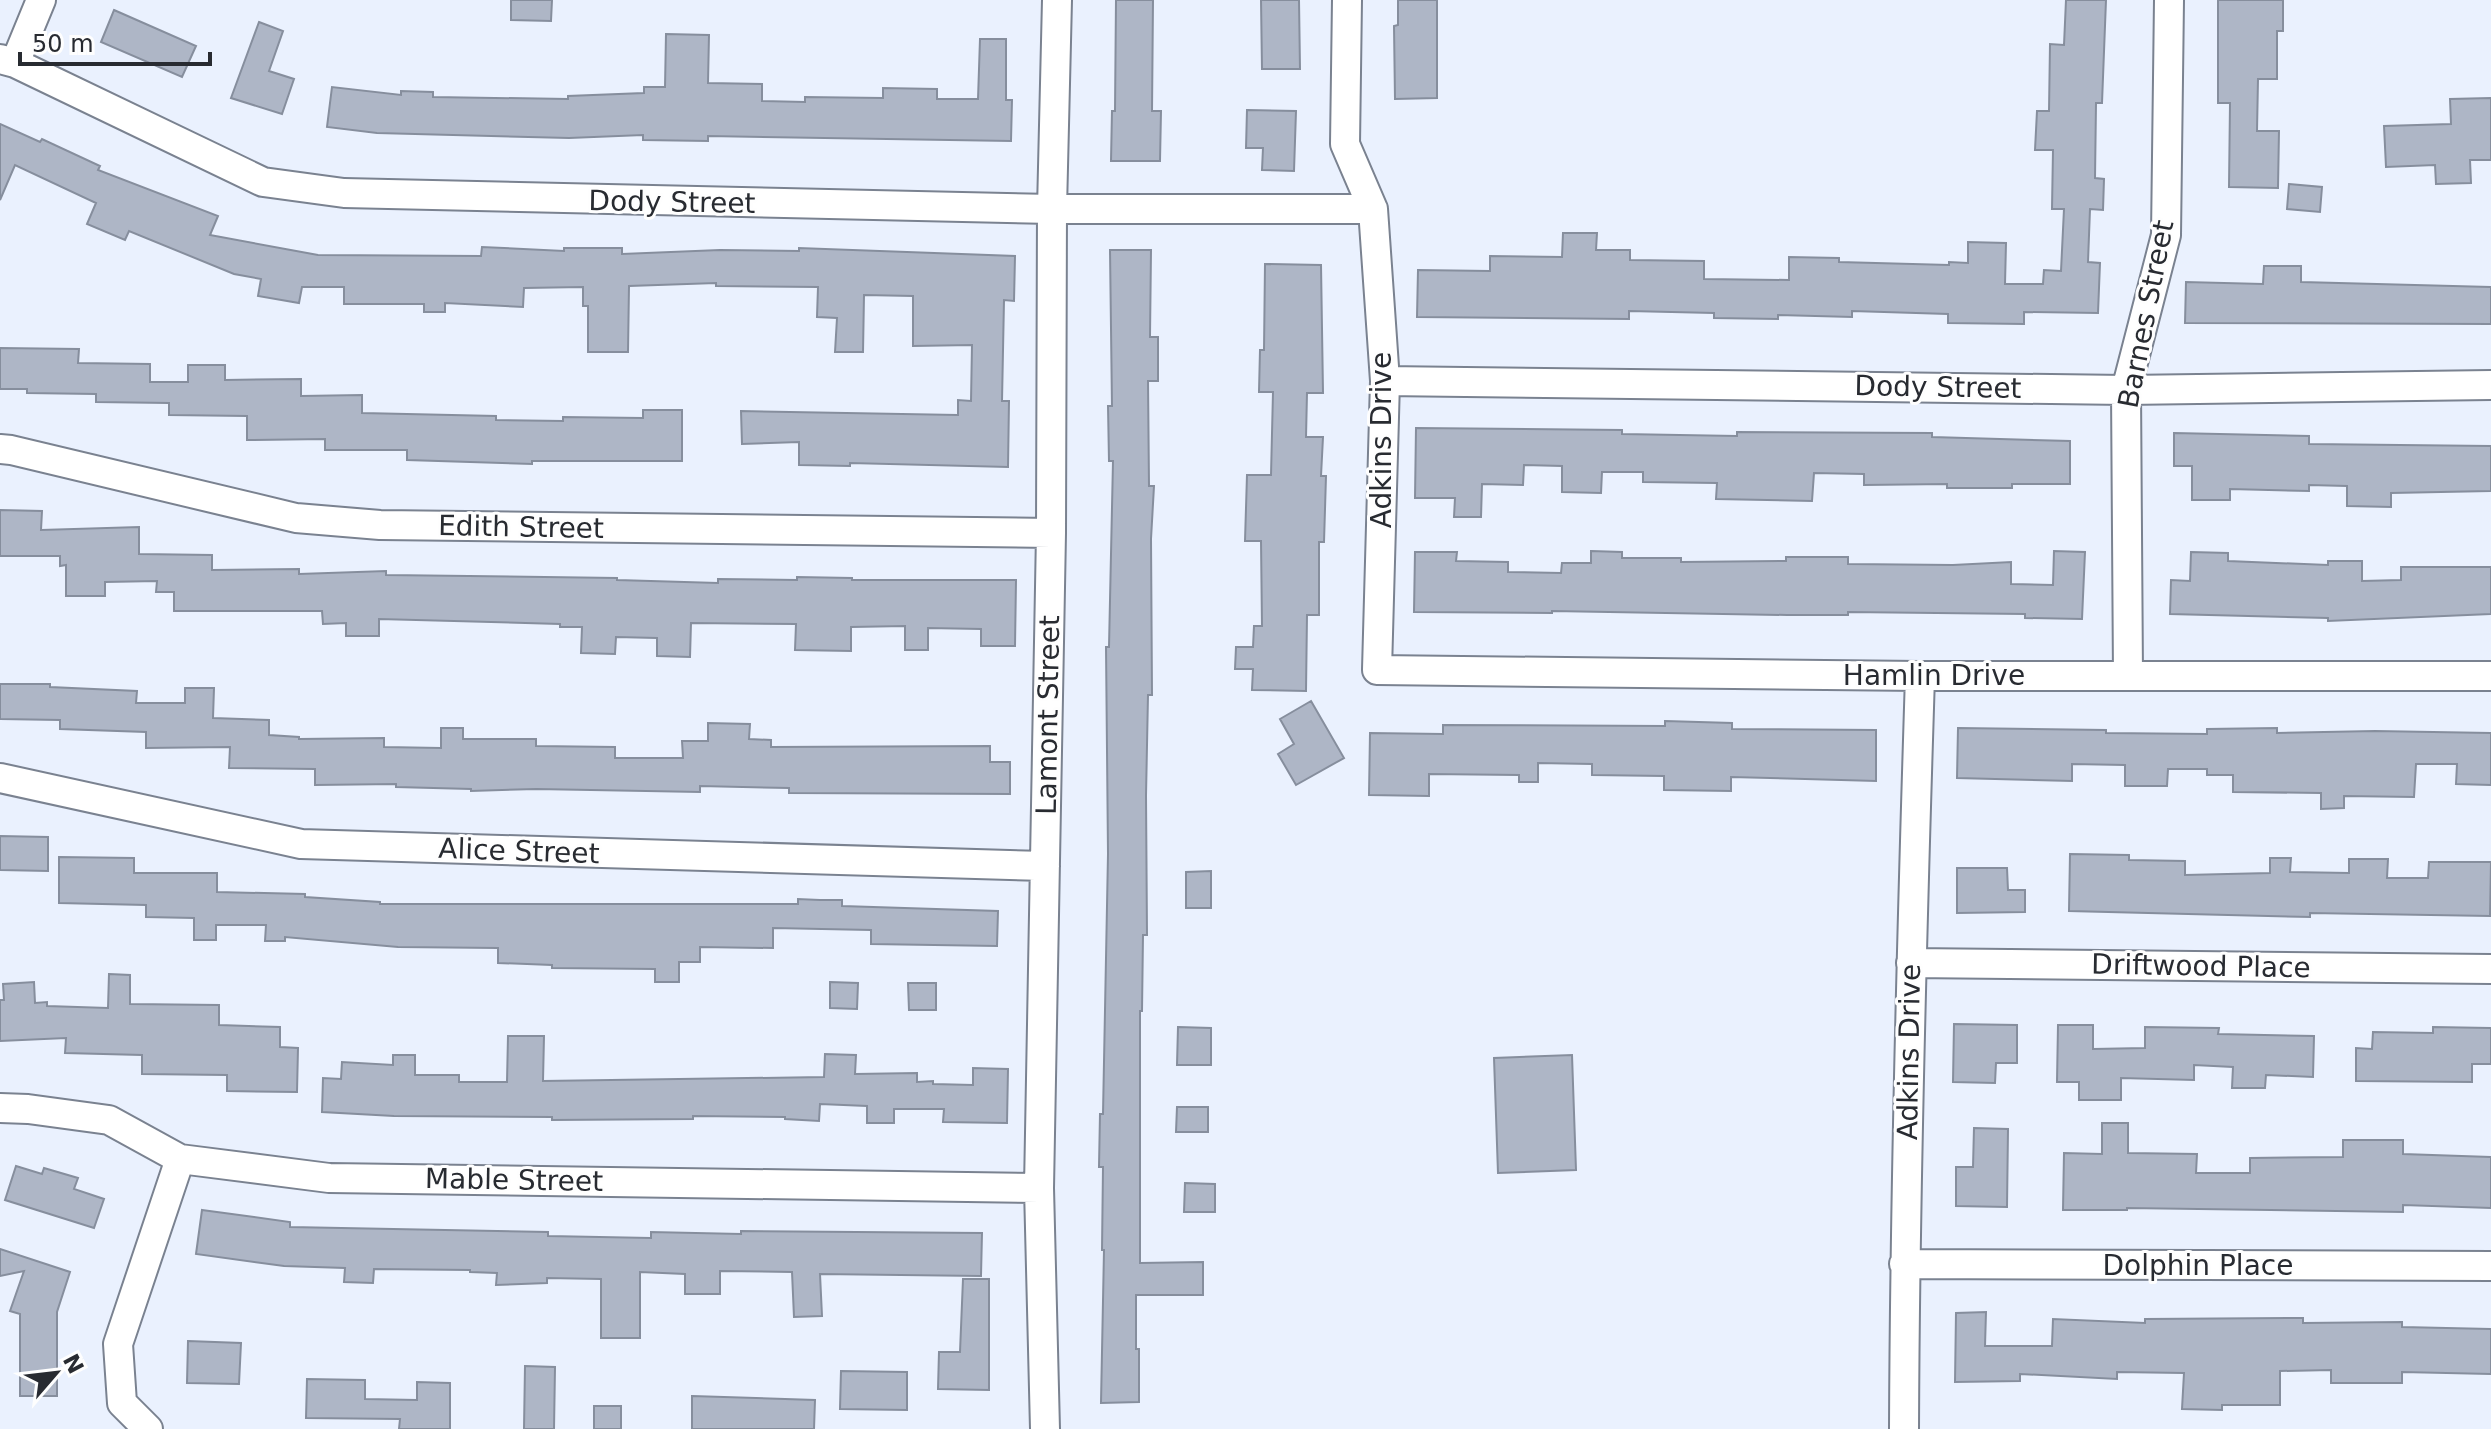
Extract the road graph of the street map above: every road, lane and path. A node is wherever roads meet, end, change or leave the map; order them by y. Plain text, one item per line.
1 (41, 0) edge
2 (1057, 0) edge
3 (1347, 0) edge
4 (2169, 0) edge
5 (8, 61) edge
6 (1052, 209) junction
7 (1373, 209) junction
8 (1385, 381) junction
9 (2491, 385) edge
10 (2126, 390) junction
11 (0, 449) edge
12 (1051, 533) junction
13 (1377, 670) joint
14 (1920, 676) junction
15 (2128, 676) junction
16 (2491, 676) edge
17 (0, 778) edge
18 (1045, 866) junction
19 (1911, 963) junction
20 (2491, 969) edge
21 (0, 1108) edge
22 (180, 1159) junction
23 (1039, 1188) junction
24 (1904, 1264) junction
25 (2491, 1266) edge
26 (148, 1429) edge
27 (1045, 1429) edge
28 (1904, 1429) edge

1 - 5 street
2 - 6 street, Lamont Street
3 - 7 street, Adkins Drive
4 - 10 street, Barnes Street
5 - 6 street, Dody Street
6 - 7 street, Dody Street
6 - 12 street, Lamont Street
7 - 8 street, Adkins Drive
8 - 10 street, Dody Street
8 - 13 street, Adkins Drive
9 - 10 street, Dody Street
10 - 15 street, Barnes Street
11 - 12 street, Edith Street
12 - 18 street, Lamont Street
13 - 14 street, Hamlin Drive
14 - 15 street, Hamlin Drive
14 - 19 street, Adkins Drive
15 - 16 street, Hamlin Drive
17 - 18 street, Alice Street
18 - 23 street, Lamont Street
19 - 20 street, Driftwood Place
19 - 24 street, Adkins Drive
21 - 22 street, Mable Street
22 - 23 street, Mable Street
22 - 26 street
23 - 27 street, Lamont Street
24 - 25 street, Dolphin Place
24 - 28 street, Adkins Drive

